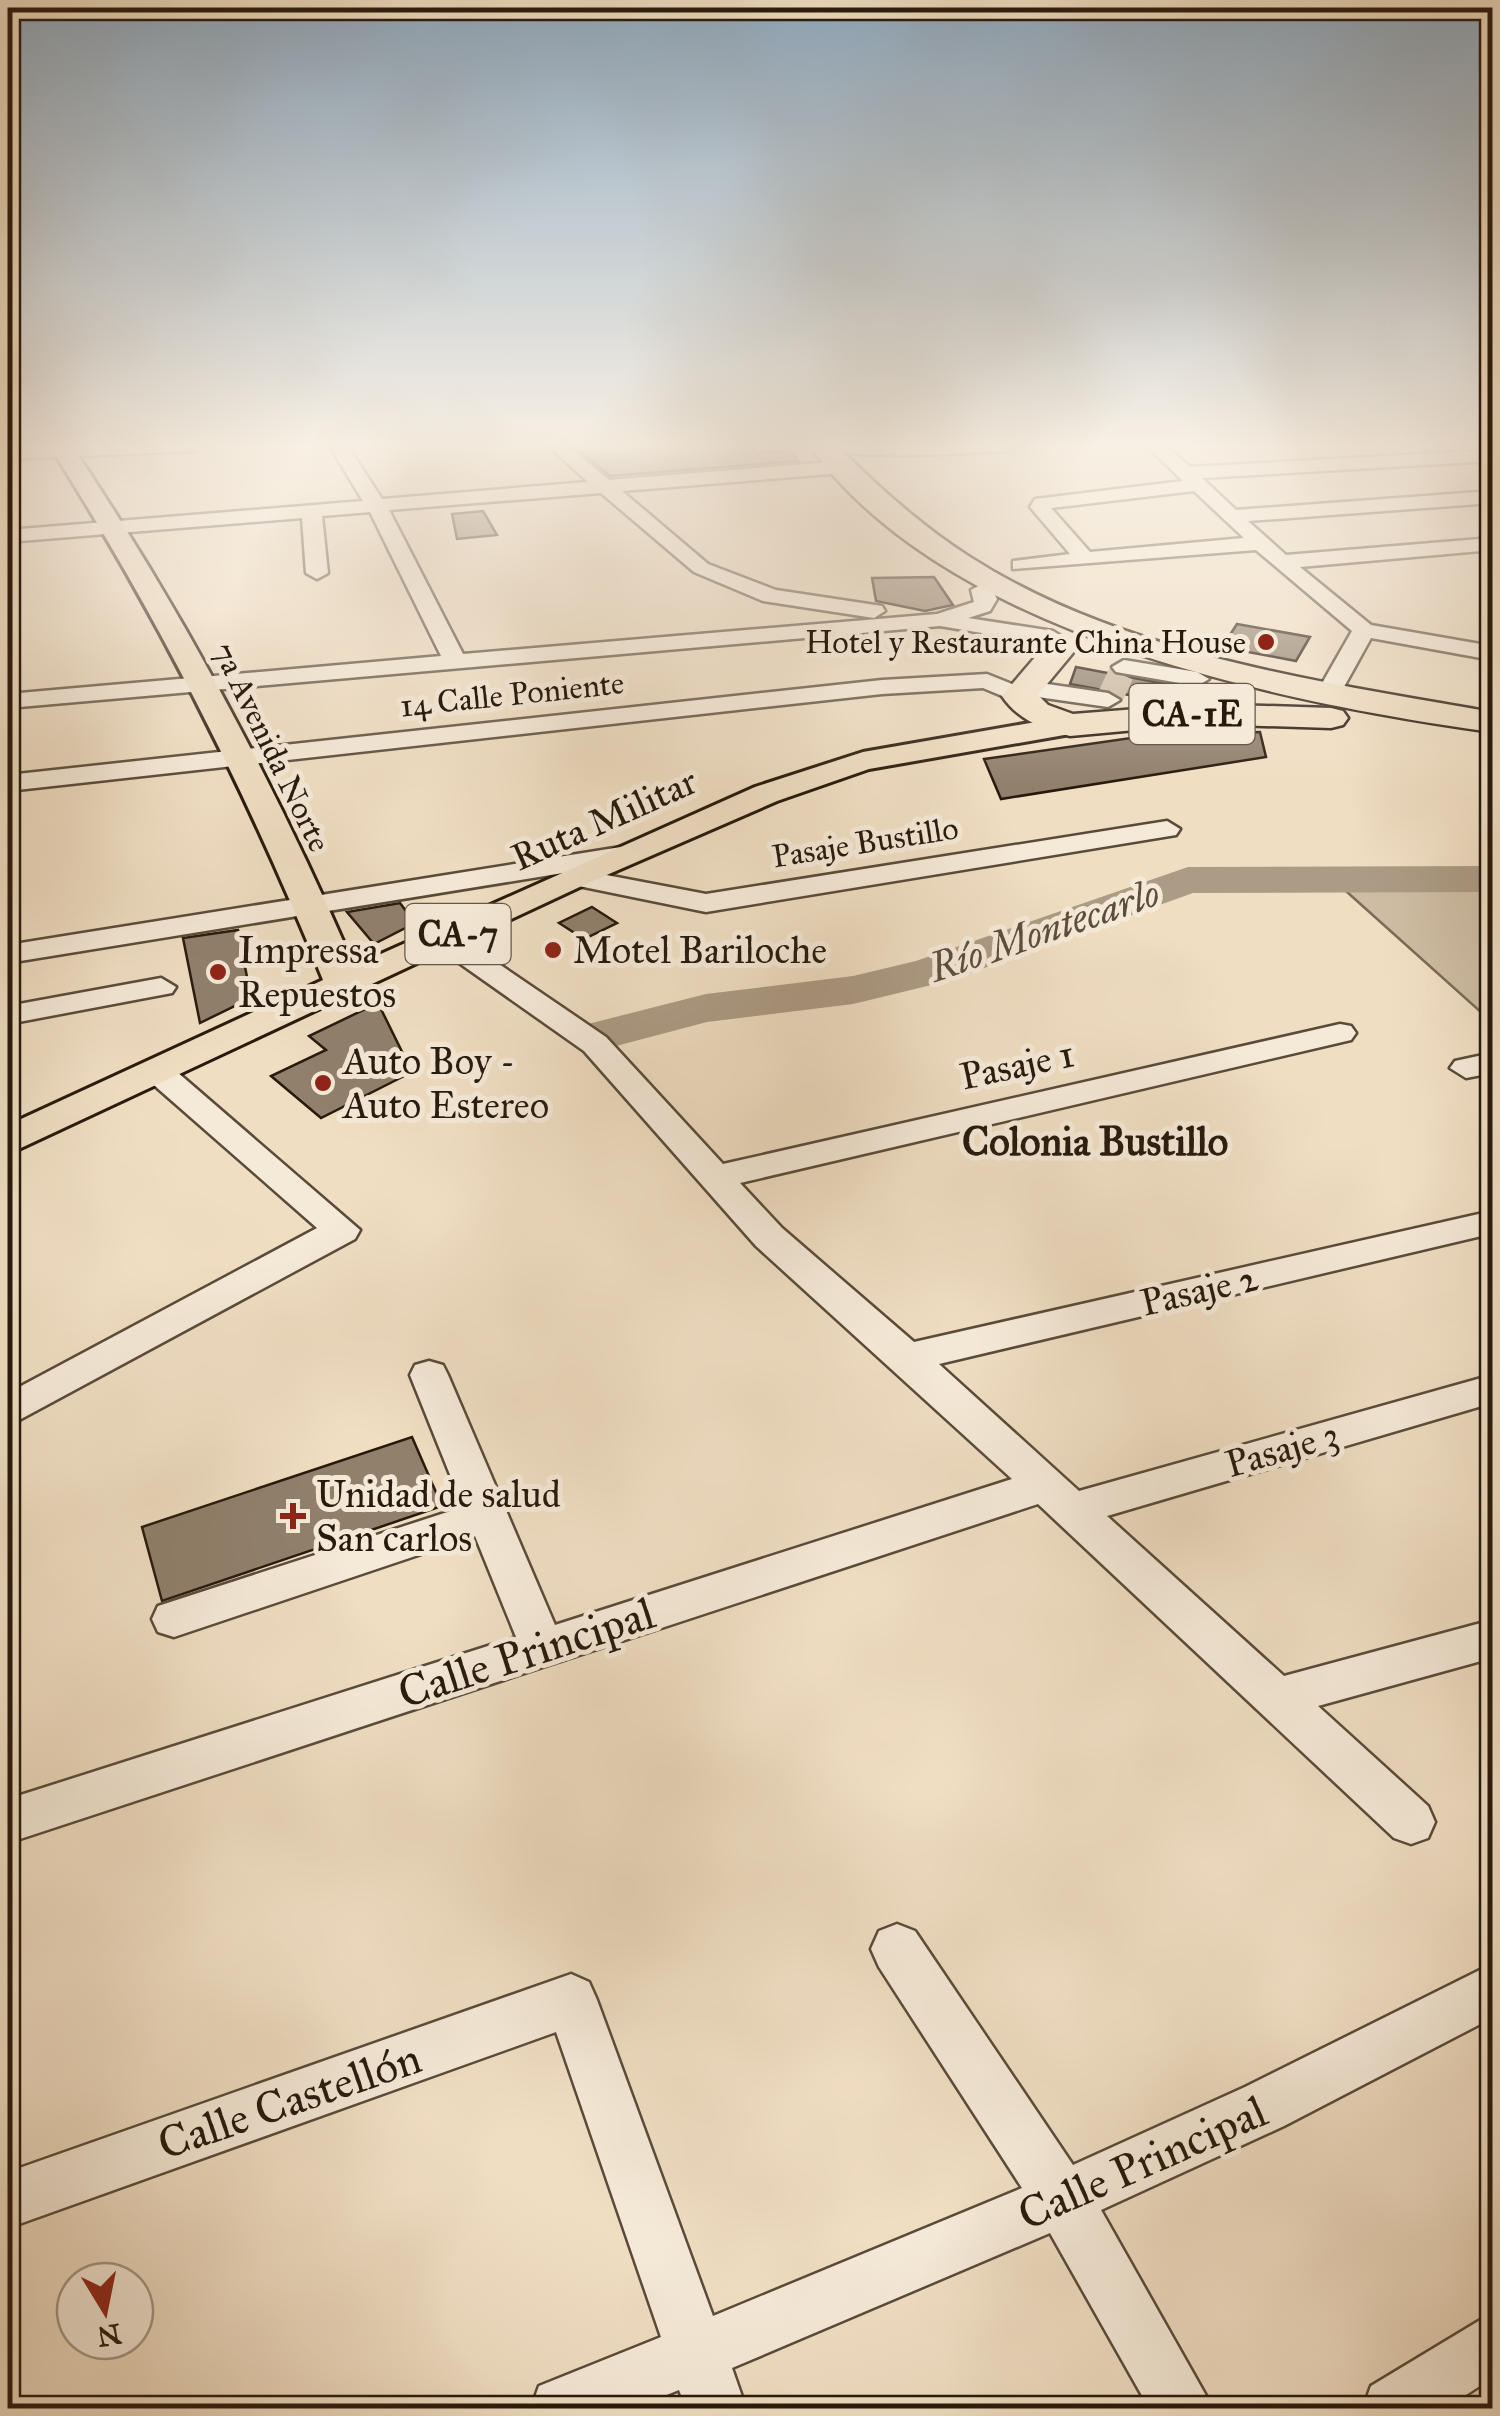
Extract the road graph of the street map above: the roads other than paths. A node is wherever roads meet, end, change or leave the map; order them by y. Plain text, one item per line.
1 (133, 558) edge
2 (316, 558) edge
3 (403, 558) edge
4 (688, 558) edge
5 (932, 558) edge
6 (952, 558) edge
7 (1099, 558) edge
8 (1276, 558) edge
9 (1330, 558) edge
10 (1085, 559) joint
11 (1280, 562) junction
12 (1020, 564) dead end
13 (318, 574) dead end
14 (982, 590) junction
15 (771, 596) junction
16 (940, 620) junction
17 (1364, 630) junction
18 (777, 632) junction
19 (1057, 643) junction
20 (1492, 654) edge
21 (456, 663) junction
22 (1201, 672) junction
23 (1120, 683) junction
24 (206, 687) junction
25 (1023, 692) junction
26 (8, 701) edge
27 (1321, 706) junction
28 (1201, 714) junction
29 (1492, 723) edge
30 (1070, 725) junction
31 (916, 749) junction
32 (242, 756) junction
33 (8, 783) edge
34 (1167, 829) dead end
35 (627, 854) junction
36 (574, 877) junction
37 (310, 902) junction
38 (445, 940) junction
39 (8, 954) edge
40 (344, 986) junction
41 (162, 987) dead end
42 (8, 1015) edge
43 (1340, 1033) dead end
44 (158, 1072) junction
45 (8, 1141) edge
46 (712, 1178) junction
47 (1490, 1222) edge
48 (907, 1358) junction
49 (429, 1375) dead end
50 (1492, 1389) edge
51 (8, 1411) edge
52 (1058, 1497) junction
53 (486, 1516) junction
54 (174, 1619) dead end
55 (1492, 1639) edge
56 (542, 1647) junction
57 (1272, 1698) junction
58 (8, 1821) edge
59 (1410, 1822) dead end
60 (897, 1949) dead end
61 (1492, 1990) edge
62 (8, 2200) edge
63 (1063, 2200) junction
64 (1492, 2343) edge
65 (696, 2352) junction
66 (561, 2408) edge
67 (716, 2408) edge
68 (1184, 2408) edge
69 (1392, 2408) edge

1 - 24 main road, 7a Avenida Norte
2 - 13 street
3 - 21 street
4 - 15 street
5 - 14 highway
6 - 23 highway, CA-1E
7 - 10 street
8 - 11 street
9 - 11 street
10 - 12 street
11 - 17 street
14 - 16 street
14 - 19 highway
15 - 16 street
15 - 18 street
16 - 18 street
16 - 19 street
17 - 20 street
17 - 27 street
18 - 21 street
19 - 23 highway
19 - 25 highway
21 - 24 street
22 - 23 highway, CA-1E
22 - 27 highway, CA-1E
22 - 28 street
23 - 25 street, 14 Calle Poniente
23 - 28 highway, CA-1E
23 - 30 highway, CA-1E
24 - 26 street
24 - 32 main road, 7a Avenida Norte
25 - 30 highway
25 - 31 main road, Ruta Militar / CA-7
25 - 32 street, 14 Calle Poniente
27 - 28 highway, CA-1E
27 - 29 highway, CA-1E
30 - 31 main road, Ruta Militar / CA-7
31 - 35 main road, Ruta Militar / CA-7
32 - 33 street, 14 Calle Poniente
32 - 37 main road, 7a Avenida Norte
34 - 36 street, Pasaje Bustillo
35 - 36 main road, Ruta Militar / CA-7
35 - 37 street
36 - 38 main road, Ruta Militar / CA-7
37 - 39 street
37 - 40 main road, 7a Avenida Norte
38 - 40 main road, Ruta Militar / CA-7
38 - 46 street
40 - 44 main road, Ruta Militar / CA-7
41 - 42 street
43 - 46 street, Pasaje 1
44 - 45 main road, Ruta Militar / CA-7
44 - 51 street
46 - 48 street
47 - 48 street, Pasaje 2
48 - 52 street
49 - 53 street
50 - 52 street, Pasaje 3
52 - 56 street, Calle Principal
52 - 57 street
53 - 54 street
53 - 56 street
55 - 57 street
56 - 58 street, Calle Principal
57 - 59 street
60 - 63 street
61 - 63 street, Calle Principal
62 - 65 street, Calle Castellón
63 - 65 street, Calle Principal
63 - 68 street
64 - 69 street
65 - 66 street, Calle Principal
65 - 67 street

